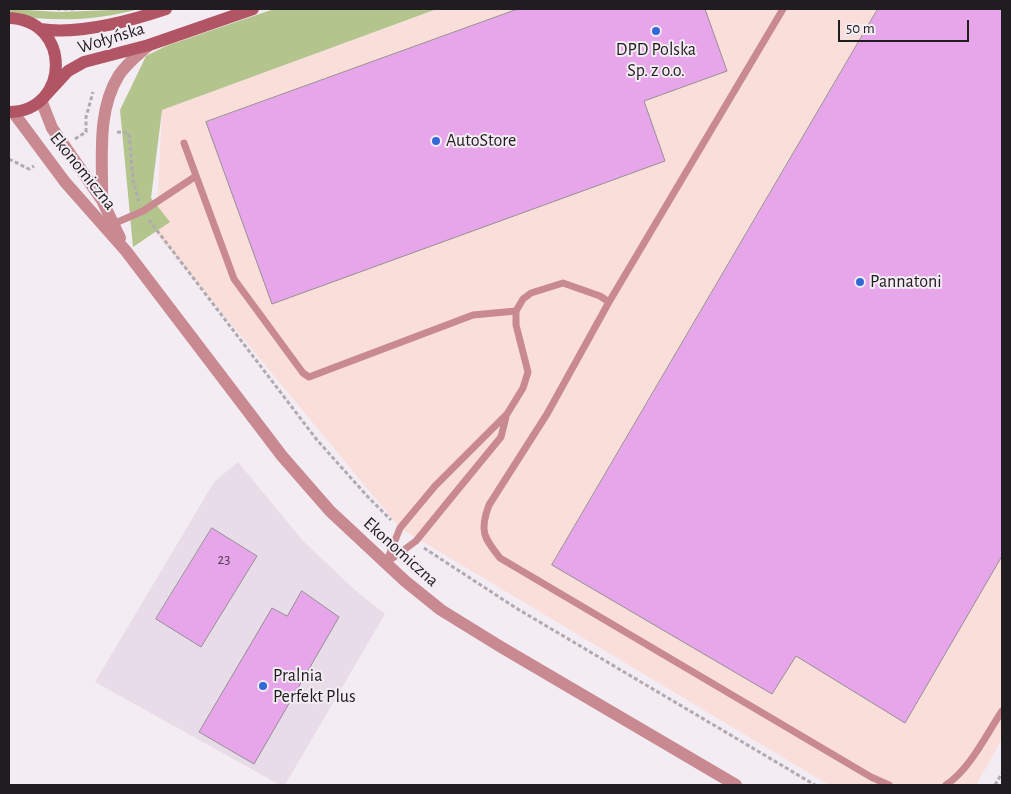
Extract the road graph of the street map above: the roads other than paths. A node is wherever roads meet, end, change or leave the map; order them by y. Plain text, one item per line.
1 (166, 9) edge
2 (253, 9) edge
3 (783, 9) edge
4 (9, 18) edge
5 (40, 29) junction
6 (149, 45) junction
7 (43, 98) junction
8 (11, 112) edge
9 (184, 143) dead end
10 (196, 176) junction
11 (102, 200) junction
12 (113, 224) junction
13 (126, 251) junction
14 (609, 302) junction
15 (516, 311) junction
16 (507, 414) junction
17 (386, 563) junction
18 (1002, 711) edge
19 (736, 785) edge
20 (889, 785) edge
21 (946, 785) edge

1 - 5 main road, Wołyńska
2 - 6 main road, Wołyńska
3 - 14 lane
4 - 5 main road, Wołyńska
5 - 7 main road
6 - 7 main road, Wołyńska
6 - 11 street
7 - 8 main road
7 - 11 street, Ekonomiczna
8 - 13 street, Ekonomiczna
9 - 10 lane
10 - 12 lane
10 - 15 lane
11 - 12 street, Ekonomiczna
12 - 13 street, Ekonomiczna
13 - 17 street, Ekonomiczna
14 - 15 lane
14 - 20 lane
15 - 16 lane
16 - 17 lane
16 - 17 lane
17 - 19 street, Ekonomiczna
18 - 21 lane

